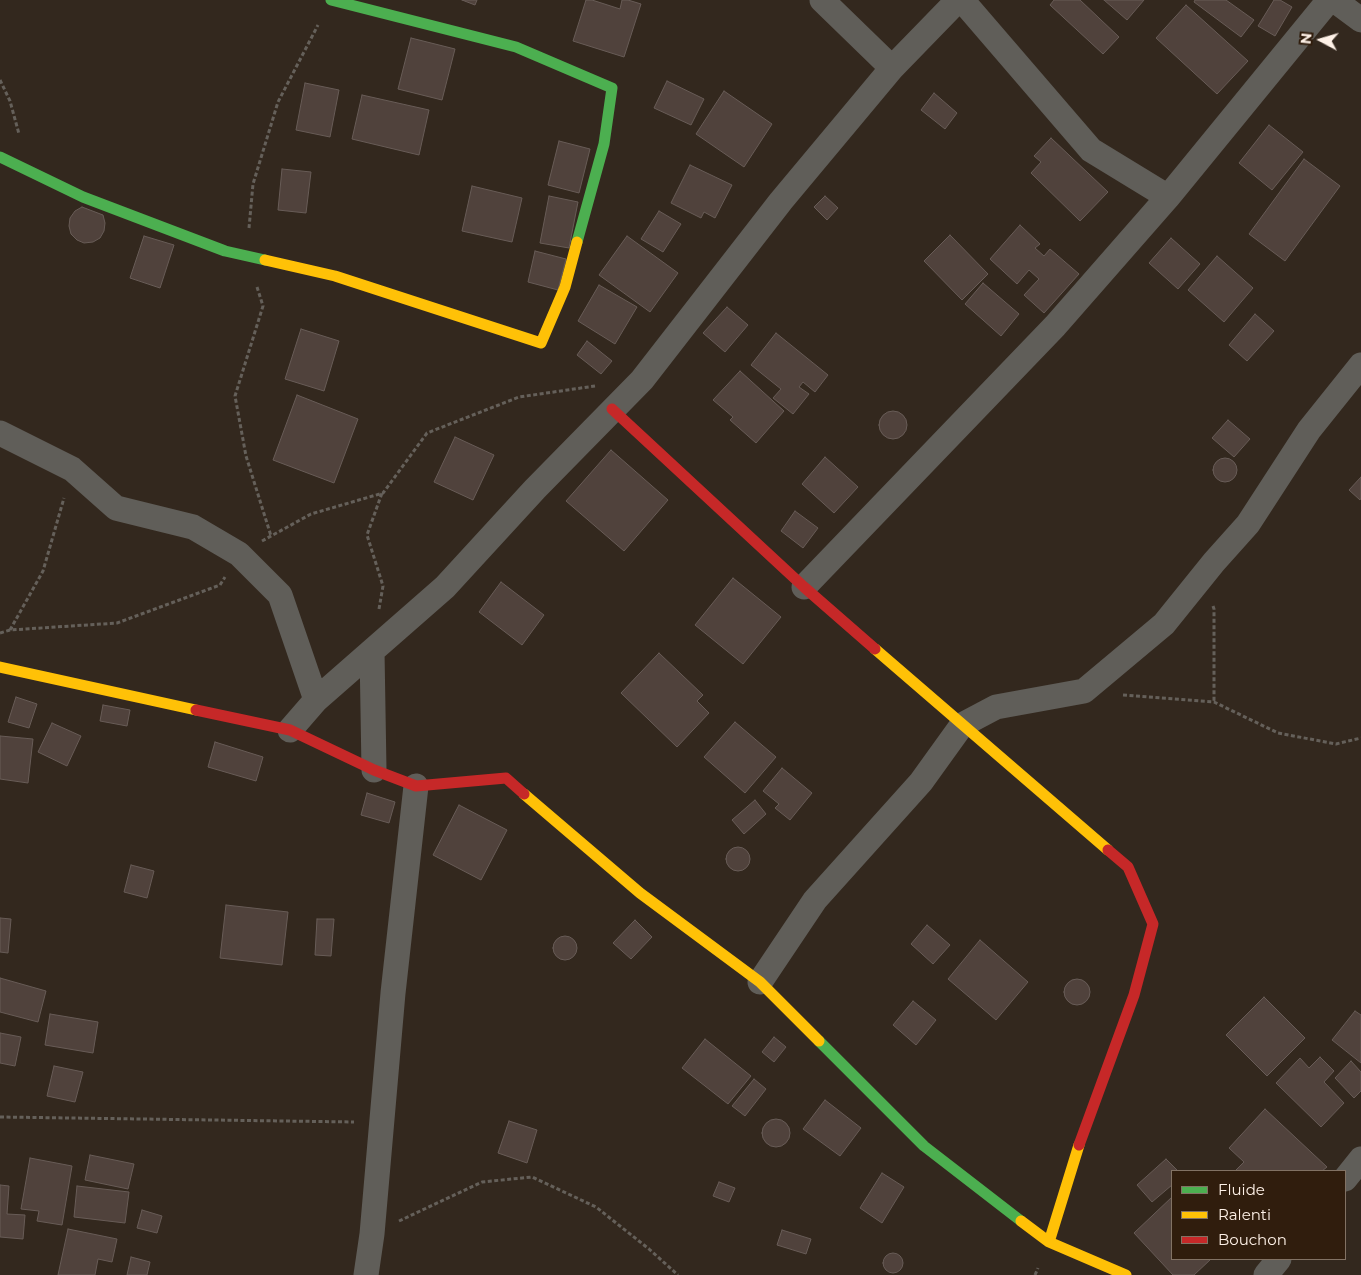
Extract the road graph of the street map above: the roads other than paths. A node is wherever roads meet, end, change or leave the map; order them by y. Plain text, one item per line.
1 (331, 0) edge
2 (822, 0) edge
3 (960, 0) edge
4 (1329, 0) edge
5 (1334, 0) edge
6 (1361, 20) edge
7 (892, 68) junction
8 (0, 157) edge
9 (1168, 197) junction
10 (1361, 365) edge
11 (612, 409) junction
12 (0, 433) edge
13 (804, 586) junction
14 (372, 651) junction
15 (0, 667) edge
16 (316, 700) junction
17 (962, 725) junction
18 (290, 730) junction
19 (374, 770) junction
20 (416, 786) junction
21 (760, 982) junction
22 (1361, 1159) edge
23 (1346, 1178) edge
24 (1049, 1242) junction
25 (1278, 1260) edge
26 (366, 1275) edge
27 (1126, 1275) edge
28 (1266, 1275) edge

1 - 8 street
2 - 7 street
3 - 7 street
3 - 9 street
4 - 9 street
5 - 6 street
7 - 11 street
9 - 13 street
10 - 17 street
11 - 13 street
11 - 14 street
12 - 16 street
13 - 17 street
14 - 16 street
14 - 19 street
15 - 18 street
16 - 18 street
17 - 21 street
17 - 24 street
18 - 19 street
19 - 20 street
20 - 21 street
20 - 26 street
21 - 24 street
22 - 23 street
24 - 27 street
25 - 28 street

